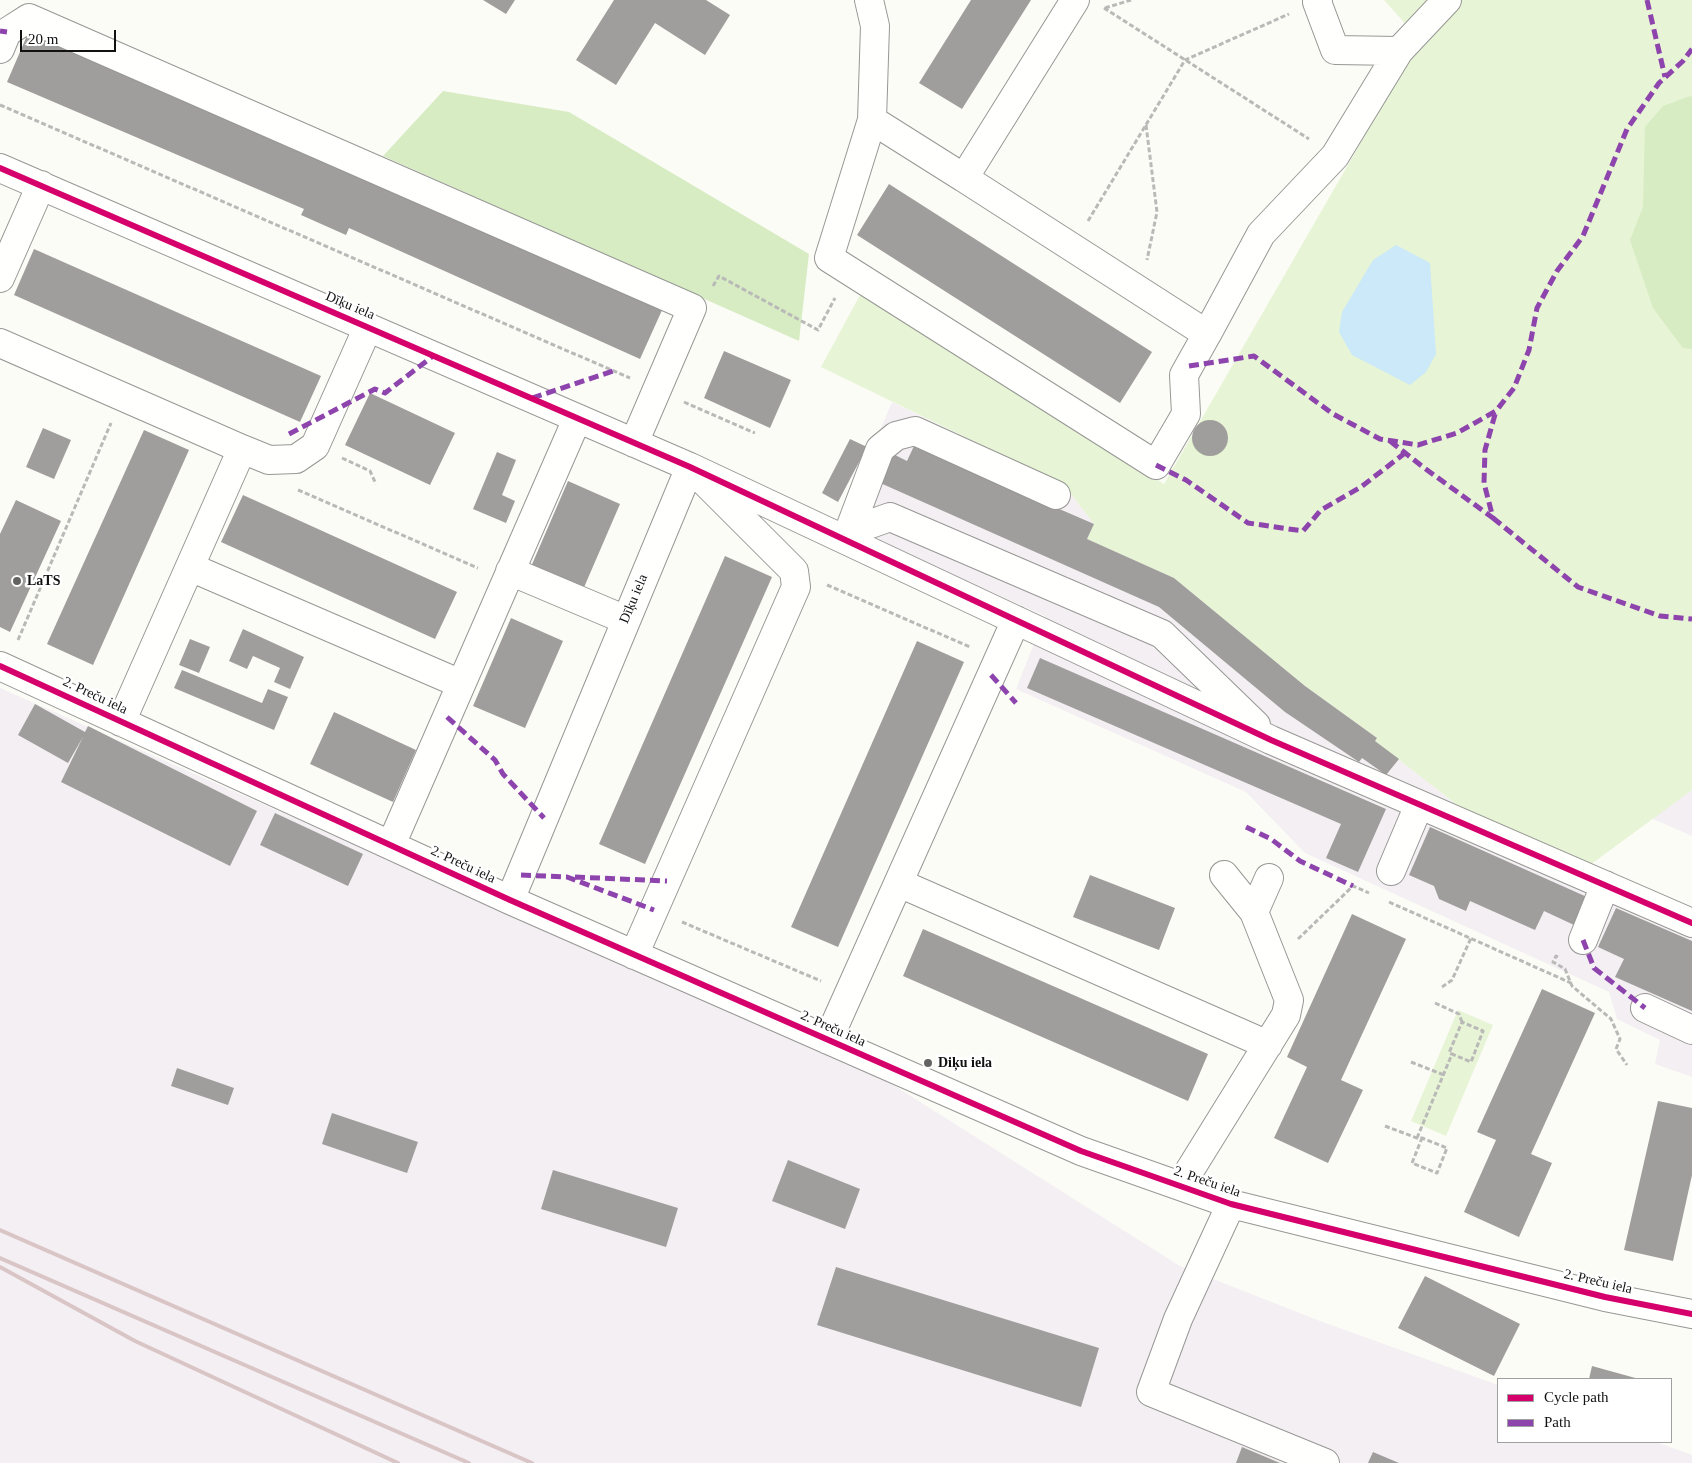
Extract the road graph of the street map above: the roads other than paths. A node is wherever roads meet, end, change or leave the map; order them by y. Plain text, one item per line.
1 (869, 0) edge
2 (1447, 0) edge
3 (1317, 1) edge
4 (1087, 2) edge
5 (0, 50) edge
6 (1399, 51) junction
7 (872, 120) junction
8 (0, 168) edge
9 (964, 178) junction
10 (41, 186) junction
11 (0, 278) edge
12 (368, 328) junction
13 (1208, 334) junction
14 (0, 343) edge
15 (577, 419) junction
16 (634, 443) junction
17 (242, 449) junction
18 (690, 467) junction
19 (1056, 495) dead end
20 (843, 534) junction
21 (190, 566) junction
22 (508, 576) junction
23 (626, 620) junction
24 (1016, 620) junction
25 (3, 667) edge
26 (461, 684) junction
27 (121, 722) junction
28 (1271, 740) junction
29 (1420, 805) junction
30 (391, 846) junction
31 (1391, 872) dead end
32 (1224, 874) dead end
33 (1269, 878) dead end
34 (899, 883) junction
35 (1605, 886) junction
36 (510, 900) junction
37 (1254, 912) junction
38 (1692, 923) edge
39 (1583, 940) dead end
40 (634, 955) junction
41 (1645, 1008) dead end
42 (1692, 1030) edge
43 (828, 1040) junction
44 (1268, 1045) junction
45 (1180, 1186) junction
46 (1230, 1204) junction
47 (1692, 1314) edge
48 (1325, 1462) edge

1 - 7 street
2 - 6 street
3 - 6 street
4 - 9 street
5 - 16 street
6 - 13 street
7 - 9 street
7 - 13 street
8 - 10 street, Dīķu iela
9 - 13 street
10 - 11 street
10 - 12 street, Dīķu iela
12 - 15 street, Dīķu iela
12 - 17 street
14 - 17 street
15 - 16 street, Dīķu iela
15 - 22 street
16 - 18 street, Dīķu iela
17 - 21 street
18 - 20 street
18 - 23 street, Dīķu iela
18 - 40 street
19 - 20 street
20 - 24 street
20 - 28 street
21 - 26 street
21 - 27 street
22 - 23 street
22 - 26 street
23 - 36 street, Dīķu iela
24 - 28 street
24 - 34 street
25 - 27 street, 2. Preču iela
26 - 30 street
27 - 30 street, 2. Preču iela
28 - 29 street
29 - 31 street
29 - 35 street
30 - 36 street, 2. Preču iela
32 - 37 street
33 - 37 street
34 - 43 street
34 - 44 street
35 - 38 street
35 - 39 street
36 - 40 street, 2. Preču iela
37 - 44 street
40 - 43 street, 2. Preču iela
41 - 42 street
43 - 45 street, 2. Preču iela
44 - 45 street
45 - 46 street, 2. Preču iela
46 - 47 street, 2. Preču iela
46 - 48 street

